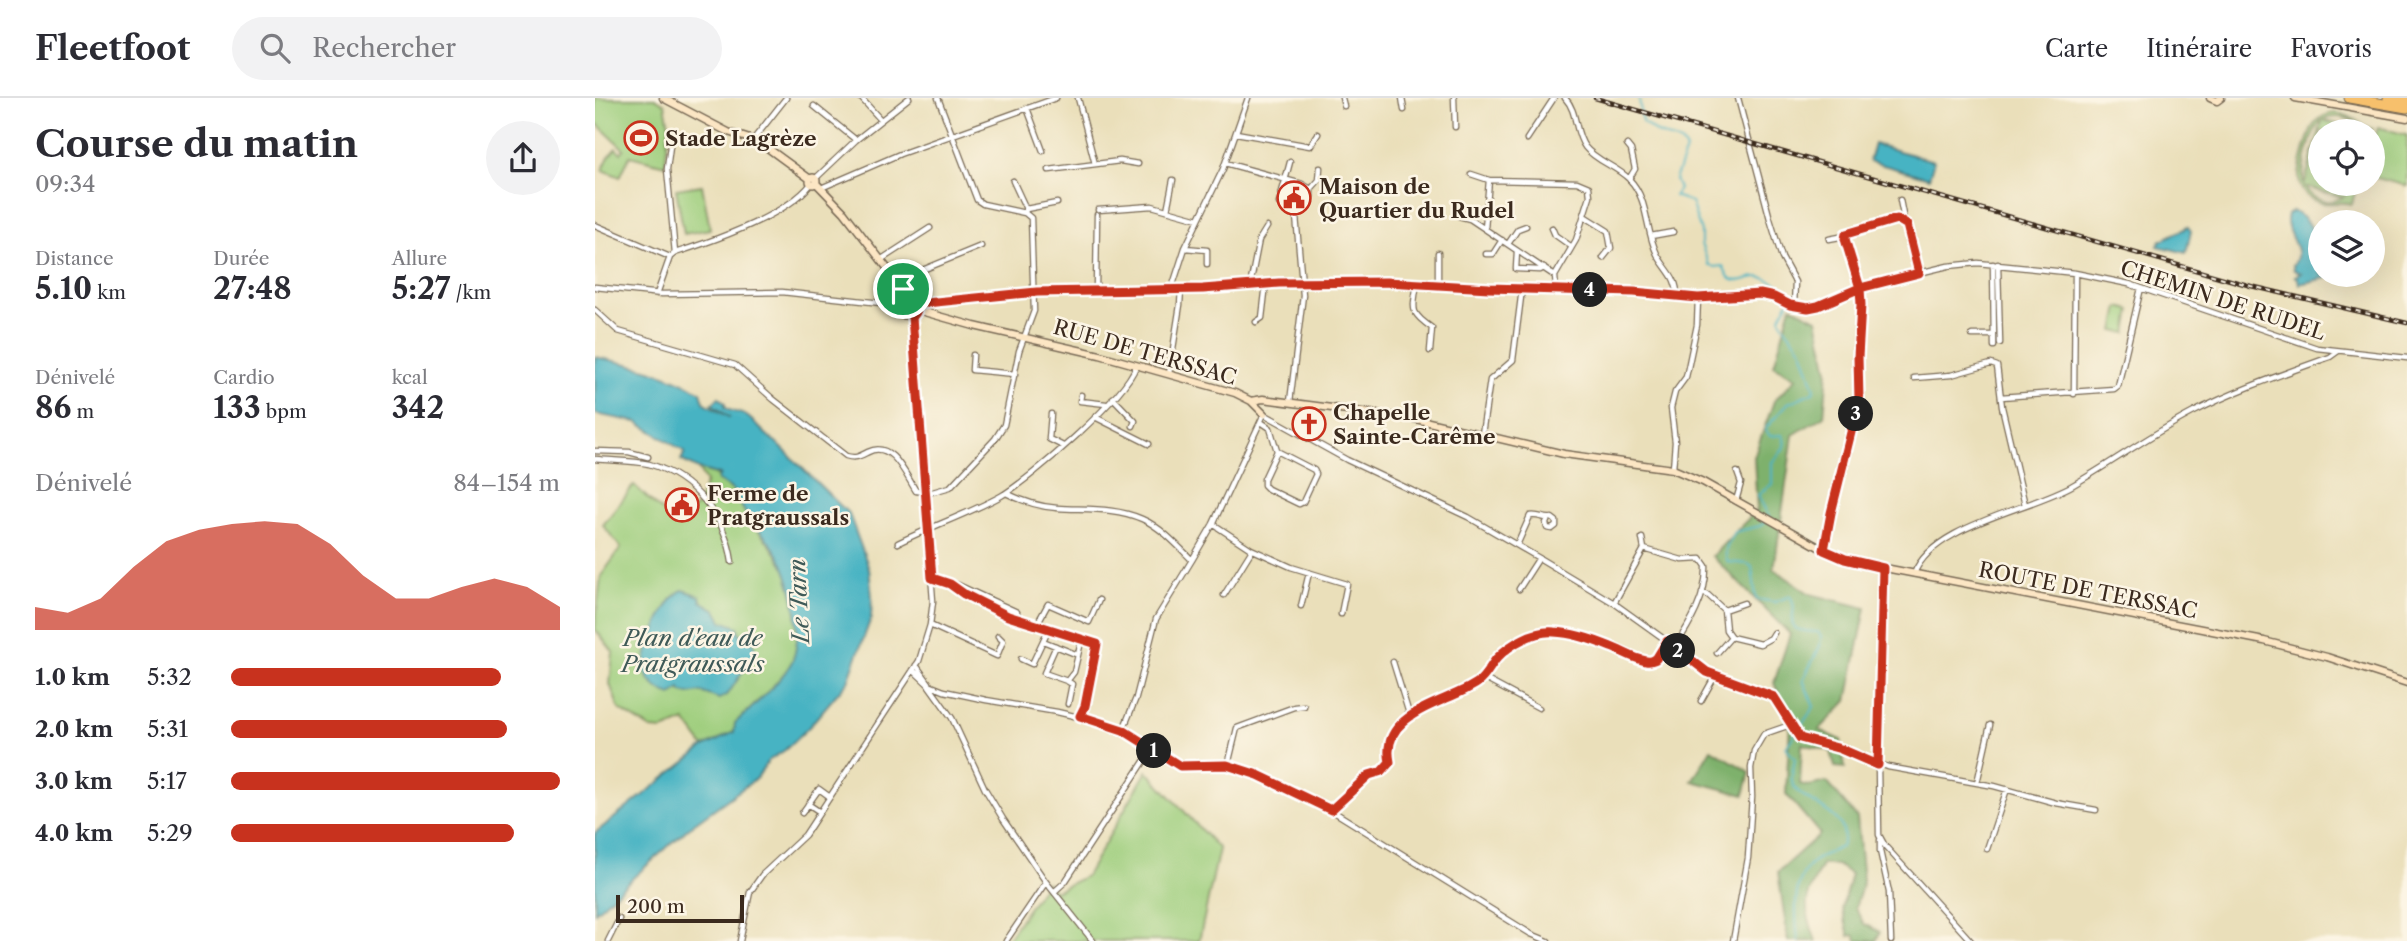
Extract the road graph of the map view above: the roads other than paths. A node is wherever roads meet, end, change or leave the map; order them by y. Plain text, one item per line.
1 (663, 98) edge
2 (786, 98) edge
3 (861, 98) edge
4 (909, 98) edge
5 (938, 98) edge
6 (1056, 98) edge
7 (1078, 98) edge
8 (1248, 98) edge
9 (1342, 98) edge
10 (1402, 98) edge
11 (1454, 98) edge
12 (1554, 98) edge
13 (1565, 98) edge
14 (1738, 98) edge
15 (2210, 98) edge
16 (2221, 98) edge
17 (2295, 98) edge
18 (2349, 98) edge
19 (2388, 98) edge
20 (2407, 102) edge
21 (814, 106) dead end
22 (1344, 106) dead end
23 (1027, 108) junction
24 (2407, 108) edge
25 (1403, 110) dead end
26 (2407, 118) edge
27 (880, 119) junction
28 (1455, 127) dead end
29 (1236, 132) junction
30 (1318, 134) dead end
31 (953, 135) junction
32 (1527, 139) dead end
33 (753, 140) junction
34 (856, 140) junction
35 (1626, 145) dead end
36 (670, 146) dead end
37 (1043, 151) dead end
38 (1290, 162) dead end
39 (1225, 163) junction
40 (1095, 164) junction
41 (1138, 164) dead end
42 (1320, 169) dead end
43 (1049, 170) dead end
44 (1471, 174) dead end
45 (1286, 179) junction
46 (1629, 179) junction
47 (1173, 180) dead end
48 (1489, 180) junction
49 (1013, 181) dead end
50 (814, 183) junction
51 (1311, 189) junction
52 (1900, 200) dead end
53 (1057, 203) dead end
54 (1279, 203) dead end
55 (1167, 210) junction
56 (1025, 211) junction
57 (1459, 216) dead end
58 (1584, 216) junction
59 (1199, 219) junction
60 (1901, 219) junction
61 (595, 226) edge
62 (1526, 226) dead end
63 (1267, 227) dead end
64 (930, 228) dead end
65 (1552, 228) dead end
66 (1485, 229) junction
67 (1673, 232) dead end
68 (1651, 236) junction
69 (1845, 236) junction
70 (1829, 239) dead end
71 (1502, 240) junction
72 (1509, 244) junction
73 (981, 246) dead end
74 (1572, 247) junction
75 (1185, 248) junction
76 (1517, 250) junction
77 (1438, 253) dead end
78 (1486, 254) dead end
79 (672, 255) junction
80 (1603, 258) dead end
81 (882, 259) junction
82 (1207, 264) dead end
83 (1995, 264) junction
84 (1544, 268) junction
85 (1919, 273) junction
86 (2075, 273) junction
87 (1555, 276) junction
88 (898, 280) junction
89 (1302, 283) junction
90 (1417, 283) junction
91 (1266, 284) junction
92 (1250, 285) junction
93 (1438, 285) junction
94 (595, 287) edge
95 (1860, 288) junction
96 (2141, 288) junction
97 (903, 289) junction
98 (1171, 289) junction
99 (1181, 289) junction
100 (1522, 289) junction
101 (1035, 290) junction
102 (1096, 290) junction
103 (1556, 290) junction
104 (657, 294) junction
105 (1677, 297) junction
106 (1698, 298) junction
107 (900, 303) junction
108 (915, 304) junction
109 (1789, 304) junction
110 (595, 310) edge
111 (912, 317) junction
112 (1255, 322) dead end
113 (1972, 335) dead end
114 (1994, 335) junction
115 (1024, 337) junction
116 (2000, 343) dead end
117 (1994, 346) dead end
118 (1430, 351) dead end
119 (2337, 351) junction
120 (973, 355) dead end
121 (2405, 359) edge
122 (1136, 366) junction
123 (1015, 374) junction
124 (1169, 375) junction
125 (1914, 378) dead end
126 (2074, 394) junction
127 (1081, 396) dead end
128 (2001, 397) junction
129 (1113, 398) junction
130 (1263, 398) junction
131 (1251, 401) junction
132 (1290, 403) junction
133 (1107, 404) junction
134 (1051, 414) dead end
135 (1264, 414) junction
136 (1095, 417) junction
137 (1260, 422) junction
138 (1133, 426) dead end
139 (1482, 434) junction
140 (1150, 444) dead end
141 (1063, 446) junction
142 (595, 451) edge
143 (1277, 451) junction
144 (648, 457) dead end
145 (595, 458) edge
146 (1673, 469) junction
147 (1737, 472) dead end
148 (925, 493) junction
149 (1006, 493) junction
150 (1736, 501) junction
151 (2025, 505) junction
152 (1548, 519) dead end
153 (1767, 519) joint
154 (1213, 524) junction
155 (928, 529) junction
156 (1642, 538) dead end
157 (898, 543) dead end
158 (1517, 545) junction
159 (1644, 549) junction
160 (1252, 550) junction
161 (1824, 550) junction
162 (1539, 558) junction
163 (1192, 560) junction
164 (732, 562) dead end
165 (1883, 568) junction
166 (1309, 573) junction
167 (1914, 574) junction
168 (932, 578) junction
169 (1519, 589) dead end
170 (965, 591) junction
171 (1702, 593) junction
172 (1224, 595) dead end
173 (1099, 600) dead end
174 (1613, 603) junction
175 (1744, 603) dead end
176 (1301, 606) dead end
177 (1724, 610) junction
178 (1341, 614) dead end
179 (1019, 619) junction
180 (1038, 624) junction
181 (930, 625) junction
182 (1049, 628) junction
183 (1774, 633) dead end
184 (998, 636) dead end
185 (1731, 637) junction
186 (1043, 641) junction
187 (1667, 641) junction
188 (1056, 646) junction
189 (1080, 646) dead end
190 (1674, 648) junction
191 (1717, 653) dead end
192 (1078, 655) junction
193 (1021, 659) dead end
194 (1393, 662) dead end
195 (914, 667) junction
196 (1715, 676) junction
197 (1483, 678) junction
198 (1067, 681) junction
199 (2407, 683) edge
200 (930, 686) junction
201 (1701, 701) dead end
202 (1068, 704) dead end
203 (1304, 706) dead end
204 (1539, 708) dead end
205 (1080, 716) junction
206 (1410, 717) junction
207 (1990, 725) dead end
208 (1791, 727) junction
209 (1123, 730) junction
210 (1147, 746) junction
211 (1147, 757) junction
212 (1163, 757) junction
213 (1228, 765) junction
214 (1878, 765) junction
215 (1977, 783) junction
216 (2007, 789) junction
217 (830, 797) junction
218 (808, 804) junction
219 (1331, 810) junction
220 (2096, 810) dead end
221 (820, 812) junction
222 (802, 813) dead end
223 (1880, 839) junction
224 (1987, 849) dead end
225 (1047, 882) junction
226 (1055, 891) junction
227 (619, 919) dead end
228 (608, 941) edge
229 (740, 941) edge
230 (1006, 941) edge
231 (1093, 941) edge
232 (1548, 941) edge
233 (1733, 941) edge
234 (1891, 941) edge
235 (1971, 941) edge

1 - 33 street
2 - 33 street
3 - 27 street
4 - 27 street
5 - 31 street
6 - 23 street
7 - 40 street
8 - 29 street
9 - 22 street
10 - 25 street
11 - 28 street
12 - 32 street
13 - 46 street
14 - 109 street
15 - 16 street
17 - 26 street
18 - 24 highway
19 - 20 highway
21 - 34 street
23 - 31 street
23 - 37 street
27 - 34 street
29 - 30 street
29 - 39 street
31 - 50 street
31 - 56 street
33 - 50 street
34 - 50 street
35 - 46 street
36 - 79 street
38 - 45 street
39 - 45 street
39 - 59 street
40 - 41 street
40 - 43 street
42 - 51 street
44 - 48 street
45 - 51 street
45 - 54 street
46 - 68 street
47 - 55 street
48 - 58 street
48 - 66 street
49 - 56 street
50 - 79 street
50 - 81 street
51 - 89 street
52 - 60 street
53 - 56 street
55 - 59 street
55 - 102 street
56 - 101 street
57 - 66 street
58 - 74 street
58 - 80 street
59 - 75 street
60 - 69 street
60 - 85 street
61 - 79 street
62 - 72 street
63 - 92 street
64 - 81 street
65 - 74 street
66 - 71 street
67 - 68 street
68 - 105 street
69 - 70 street
69 - 95 street
71 - 72 street
71 - 78 street
72 - 76 street
73 - 88 street
74 - 87 street
75 - 82 street
75 - 98 street
76 - 84 street
76 - 84 street
77 - 93 street
79 - 104 street
81 - 88 street
83 - 85 street, CHEMIN DE RUDEL
83 - 86 street, CHEMIN DE RUDEL
83 - 114 street
83 - 116 street
84 - 87 street
85 - 95 street, CHEMIN DE RUDEL
86 - 96 street, CHEMIN DE RUDEL
86 - 126 street
87 - 103 street
88 - 97 street
89 - 90 street, CHEMIN DE RUDEL
89 - 91 street, CHEMIN DE RUDEL
89 - 132 street
90 - 93 street, CHEMIN DE RUDEL
90 - 118 street
91 - 92 street, CHEMIN DE RUDEL
91 - 112 street
92 - 99 street, CHEMIN DE RUDEL
93 - 100 street, CHEMIN DE RUDEL
94 - 104 street
95 - 109 street, CHEMIN DE RUDEL
95 - 161 street
96 - 119 street, CHEMIN DE RUDEL
96 - 126 street
97 - 107 street
97 - 108 street
98 - 99 street, CHEMIN DE RUDEL
98 - 102 street, CHEMIN DE RUDEL
99 - 124 street
100 - 103 street, CHEMIN DE RUDEL
100 - 139 street
101 - 102 street, CHEMIN DE RUDEL
101 - 108 street, CHEMIN DE RUDEL
101 - 115 street
103 - 105 street, CHEMIN DE RUDEL
104 - 107 street
105 - 106 street, CHEMIN DE RUDEL
106 - 109 street, CHEMIN DE RUDEL
106 - 146 street
107 - 108 street
107 - 111 street
108 - 111 street
108 - 115 street, RUE DE TERSSAC
110 - 148 street
111 - 148 street
113 - 114 street
114 - 117 street
115 - 122 street, RUE DE TERSSAC
115 - 123 street
119 - 121 street, CHEMIN DE RUDEL
119 - 151 street
120 - 123 street
122 - 124 street, RUE DE TERSSAC
122 - 129 street
123 - 148 street
124 - 131 street, RUE DE TERSSAC
125 - 128 street
126 - 128 street
127 - 133 street
128 - 151 street
129 - 133 street
129 - 138 street
130 - 131 street, RUE DE TERSSAC
130 - 132 street, RUE DE TERSSAC
130 - 135 street
131 - 135 street
132 - 139 street, RUE DE TERSSAC
133 - 136 street
134 - 141 street
135 - 137 street
135 - 158 street
136 - 140 street
136 - 141 street
137 - 143 street
137 - 154 street
139 - 146 street, RUE DE TERSSAC
141 - 149 street
142 - 144 street
143 - 143 street
145 - 164 street
146 - 150 street, RUE DE TERSSAC
147 - 150 street
148 - 155 street
149 - 155 street
149 - 163 street
150 - 153 street, RUE DE TERSSAC
151 - 167 street
152 - 158 street
153 - 161 street, ROUTE DE TERSSAC
154 - 160 street
154 - 163 street
155 - 157 street
155 - 168 street
156 - 159 street
158 - 162 street
159 - 171 street
159 - 174 street
160 - 166 street
160 - 172 street
161 - 165 street, ROUTE DE TERSSAC
162 - 169 street
162 - 174 street
163 - 209 street
165 - 167 street, ROUTE DE TERSSAC
165 - 214 street
166 - 176 street
166 - 178 street
167 - 199 street, ROUTE DE TERSSAC
168 - 170 street
168 - 181 street
170 - 179 street
170 - 179 street
171 - 177 street
171 - 190 street
173 - 180 street
174 - 187 street
175 - 177 street
177 - 185 street
179 - 180 street
180 - 182 street
181 - 184 street
181 - 195 street
182 - 186 street
182 - 205 street
183 - 185 street
185 - 191 street
186 - 188 street
186 - 193 street
187 - 190 street
187 - 197 street
188 - 192 street
188 - 198 street
189 - 192 street
190 - 196 street
192 - 198 street
194 - 206 street
195 - 200 street
195 - 217 street
196 - 201 street
196 - 208 street
197 - 204 street
197 - 206 street
198 - 202 street
200 - 205 street
200 - 225 street
203 - 213 street
205 - 209 street
206 - 219 street
207 - 215 street
208 - 214 street
208 - 233 street
209 - 210 street
210 - 211 street
210 - 212 street
211 - 212 street
211 - 226 street
212 - 213 street
213 - 219 street
214 - 215 street
214 - 223 street
215 - 216 street
216 - 220 street
216 - 224 street
217 - 218 street
217 - 221 street
218 - 221 street
218 - 222 street
219 - 232 street
221 - 229 street
223 - 234 street
223 - 235 street
225 - 226 street
225 - 230 street
226 - 231 street
227 - 228 street

